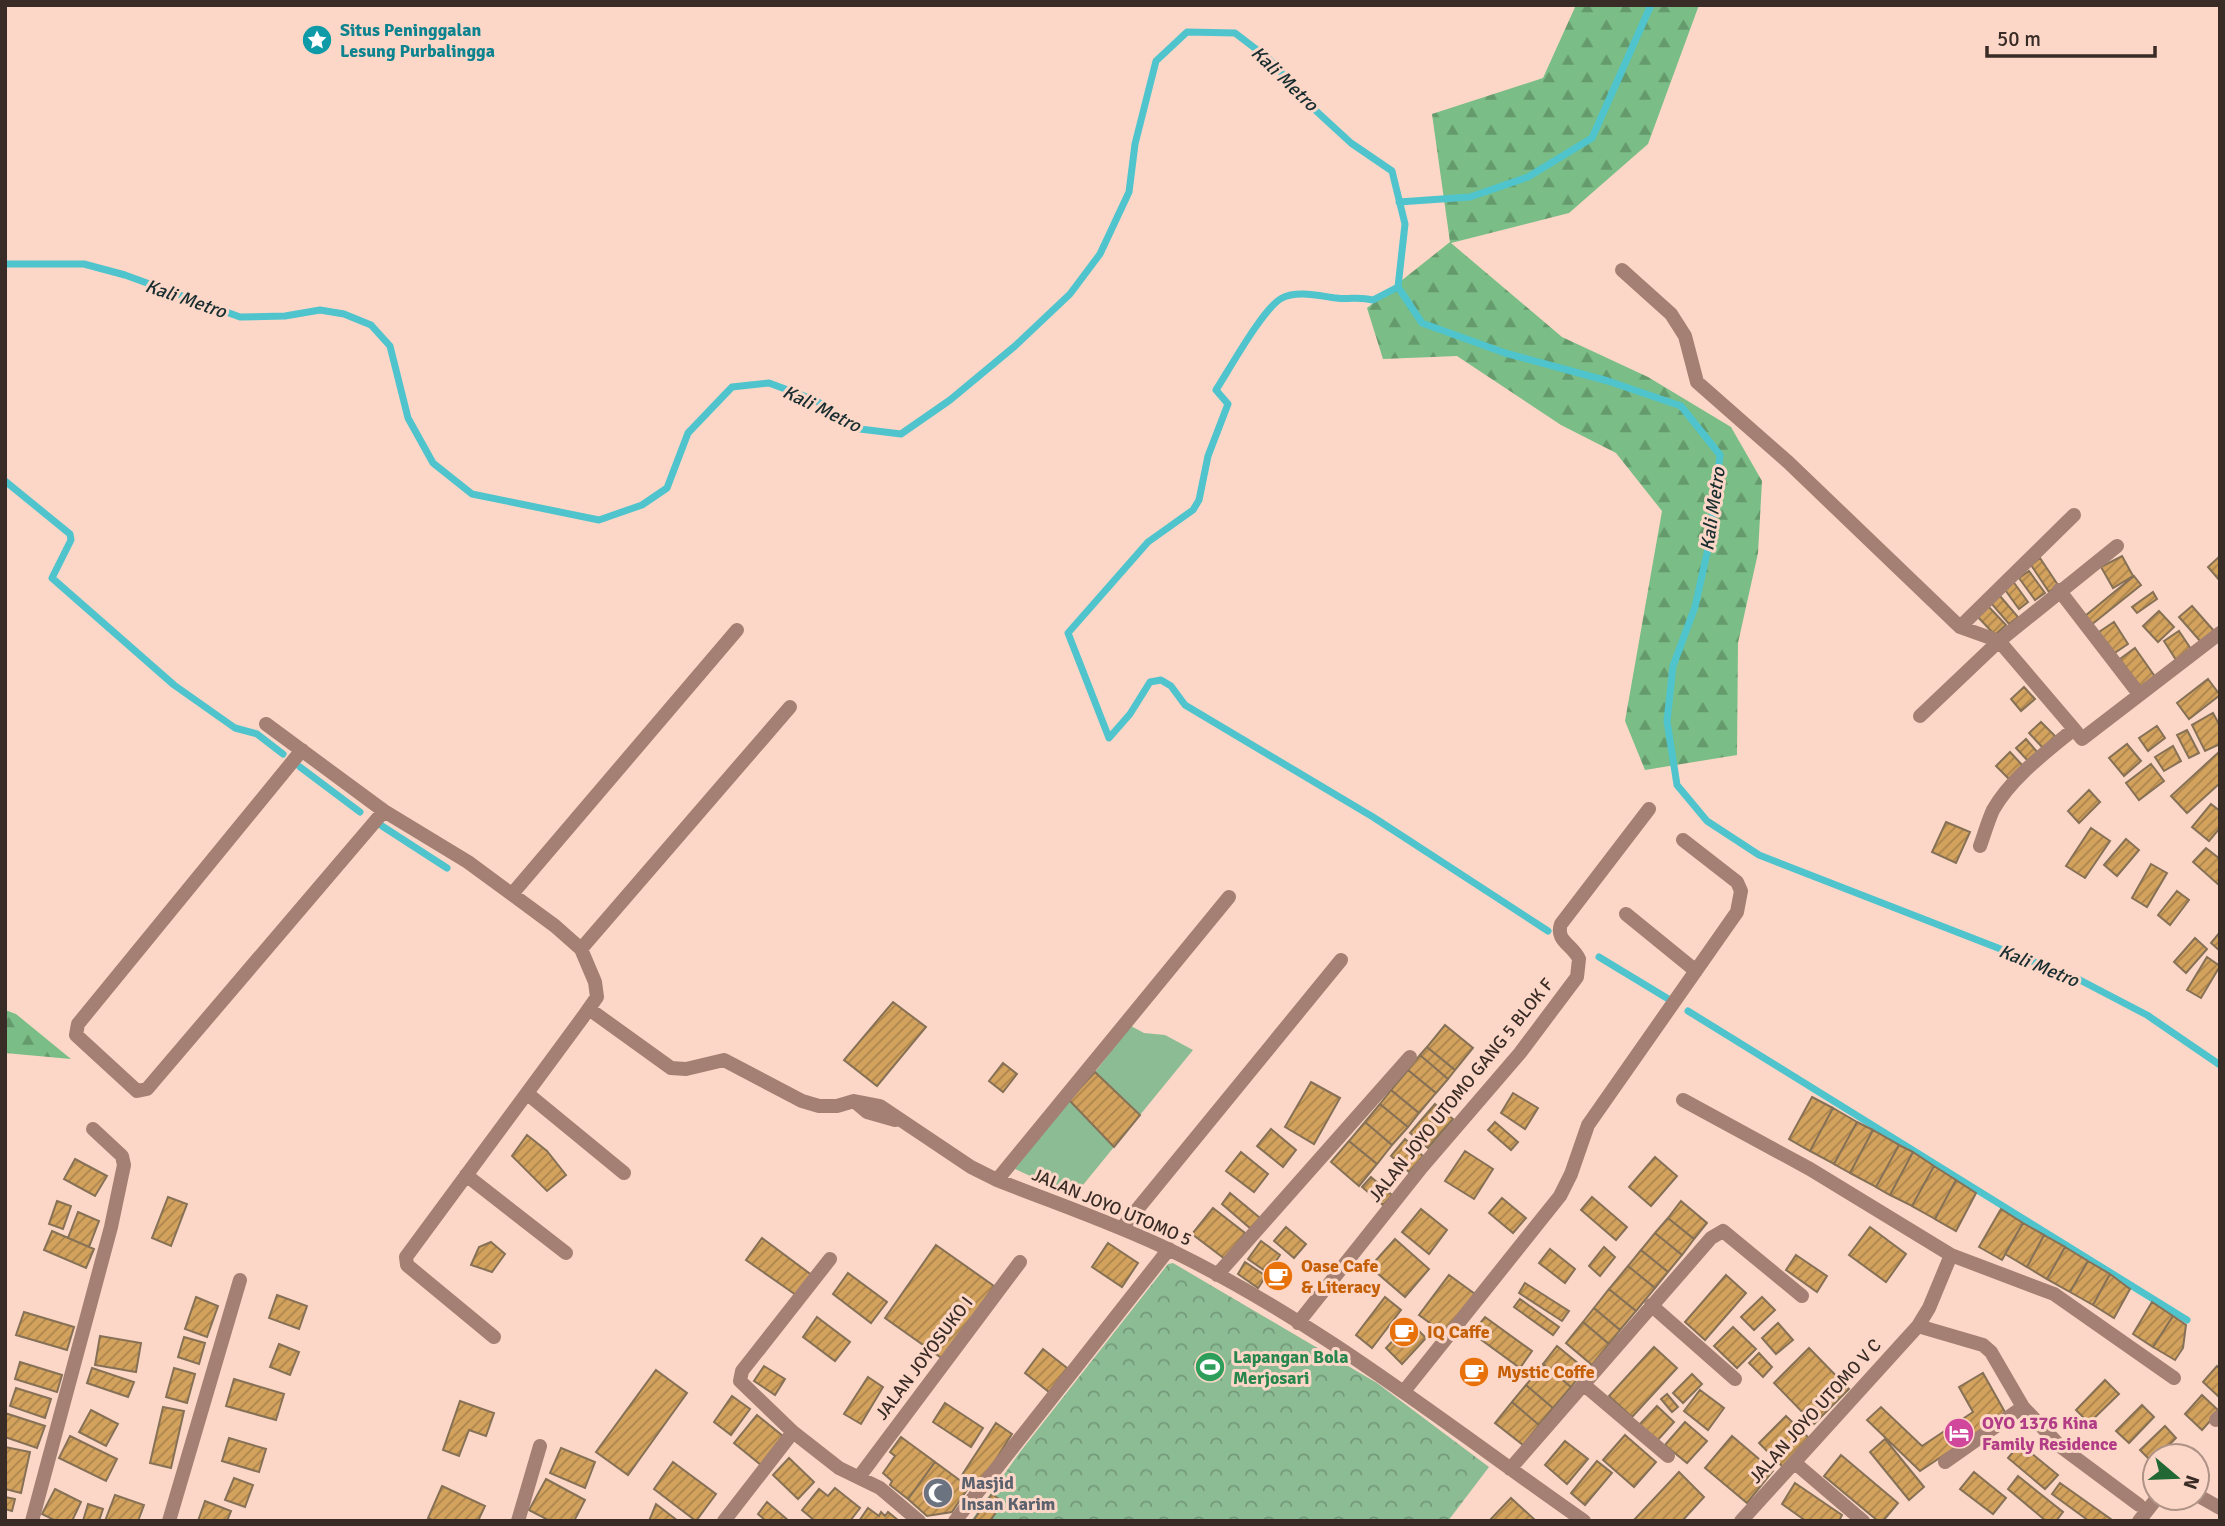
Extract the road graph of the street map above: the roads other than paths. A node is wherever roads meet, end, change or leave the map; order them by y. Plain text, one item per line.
1 (1622, 270) dead end
2 (2074, 515) dead end
3 (2117, 546) dead end
4 (2059, 590) junction
5 (1960, 627) junction
6 (737, 630) dead end
7 (2220, 632) edge
8 (1999, 641) junction
9 (2139, 694) junction
10 (790, 707) dead end
11 (1920, 716) dead end
12 (266, 724) dead end
13 (2074, 729) junction
14 (302, 750) junction
15 (1649, 809) dead end
16 (384, 811) junction
17 (1683, 840) dead end
18 (1980, 846) dead end
19 (512, 894) junction
20 (1229, 897) dead end
21 (1626, 914) dead end
22 (581, 949) junction
23 (1340, 960) dead end
24 (1696, 971) junction
25 (589, 1009) junction
26 (1410, 1057) dead end
27 (528, 1095) junction
28 (1684, 1100) dead end
29 (93, 1129) dead end
30 (624, 1173) dead end
31 (466, 1175) junction
32 (997, 1180) junction
33 (1122, 1228) junction
34 (1169, 1250) junction
35 (566, 1253) dead end
36 (1951, 1255) junction
37 (830, 1259) dead end
38 (1020, 1262) dead end
39 (1217, 1275) junction
40 (240, 1280) dead end
41 (1802, 1296) dead end
42 (1651, 1305) junction
43 (1298, 1322) junction
44 (1918, 1326) junction
45 (494, 1337) dead end
46 (2174, 1378) dead end
47 (1735, 1379) dead end
48 (1583, 1384) junction
49 (1405, 1390) junction
50 (2023, 1407) junction
51 (793, 1432) junction
52 (541, 1446) dead end
53 (1668, 1456) dead end
54 (1945, 1462) dead end
55 (1796, 1463) junction
56 (1510, 1469) junction
57 (859, 1477) junction
58 (2139, 1505) dead end
59 (32, 1521) edge
60 (169, 1521) edge
61 (518, 1521) edge
62 (724, 1521) edge
63 (919, 1521) edge
64 (955, 1521) edge
65 (1584, 1521) edge
66 (1741, 1521) edge
67 (1863, 1521) edge

1 - 5 street
2 - 5 street
3 - 4 street
4 - 8 street
4 - 9 street
5 - 8 street
6 - 19 street
7 - 9 street
8 - 11 street
8 - 13 street
9 - 13 street
10 - 22 street
12 - 14 street
13 - 18 street
14 - 16 street
14 - 16 street
15 - 43 street, JALAN JOYO UTOMO GANG 5 BLOK F
16 - 19 street
17 - 24 street
19 - 22 street
20 - 32 street
21 - 24 street
22 - 25 street
23 - 33 street
24 - 49 street
25 - 27 street
25 - 32 street, JALAN JOYO UTOMO 5
26 - 39 street
27 - 30 street
27 - 31 street
28 - 36 street
29 - 59 street
31 - 35 street
31 - 45 street
32 - 33 street, JALAN JOYO UTOMO 5
33 - 34 street, JALAN JOYO UTOMO 5
34 - 39 street, JALAN JOYO UTOMO 5
34 - 64 street
36 - 44 street, JALAN JOYO UTOMO V C
36 - 46 street
37 - 51 street
38 - 57 street, JALAN JOYOSUKO I
39 - 43 street, JALAN JOYO UTOMO 5
40 - 60 street
41 - 42 street
42 - 47 street
42 - 48 street
43 - 49 street, JALAN JOYO UTOMO 5
44 - 50 street
44 - 55 street, JALAN JOYO UTOMO V C
48 - 53 street
48 - 56 street
49 - 56 street, JALAN JOYO UTOMO 5
50 - 54 street
50 - 58 street
51 - 57 street
51 - 62 street
52 - 61 street
55 - 66 street, JALAN JOYO UTOMO V C
55 - 67 street
56 - 65 street, JALAN JOYO UTOMO 5
57 - 63 street

